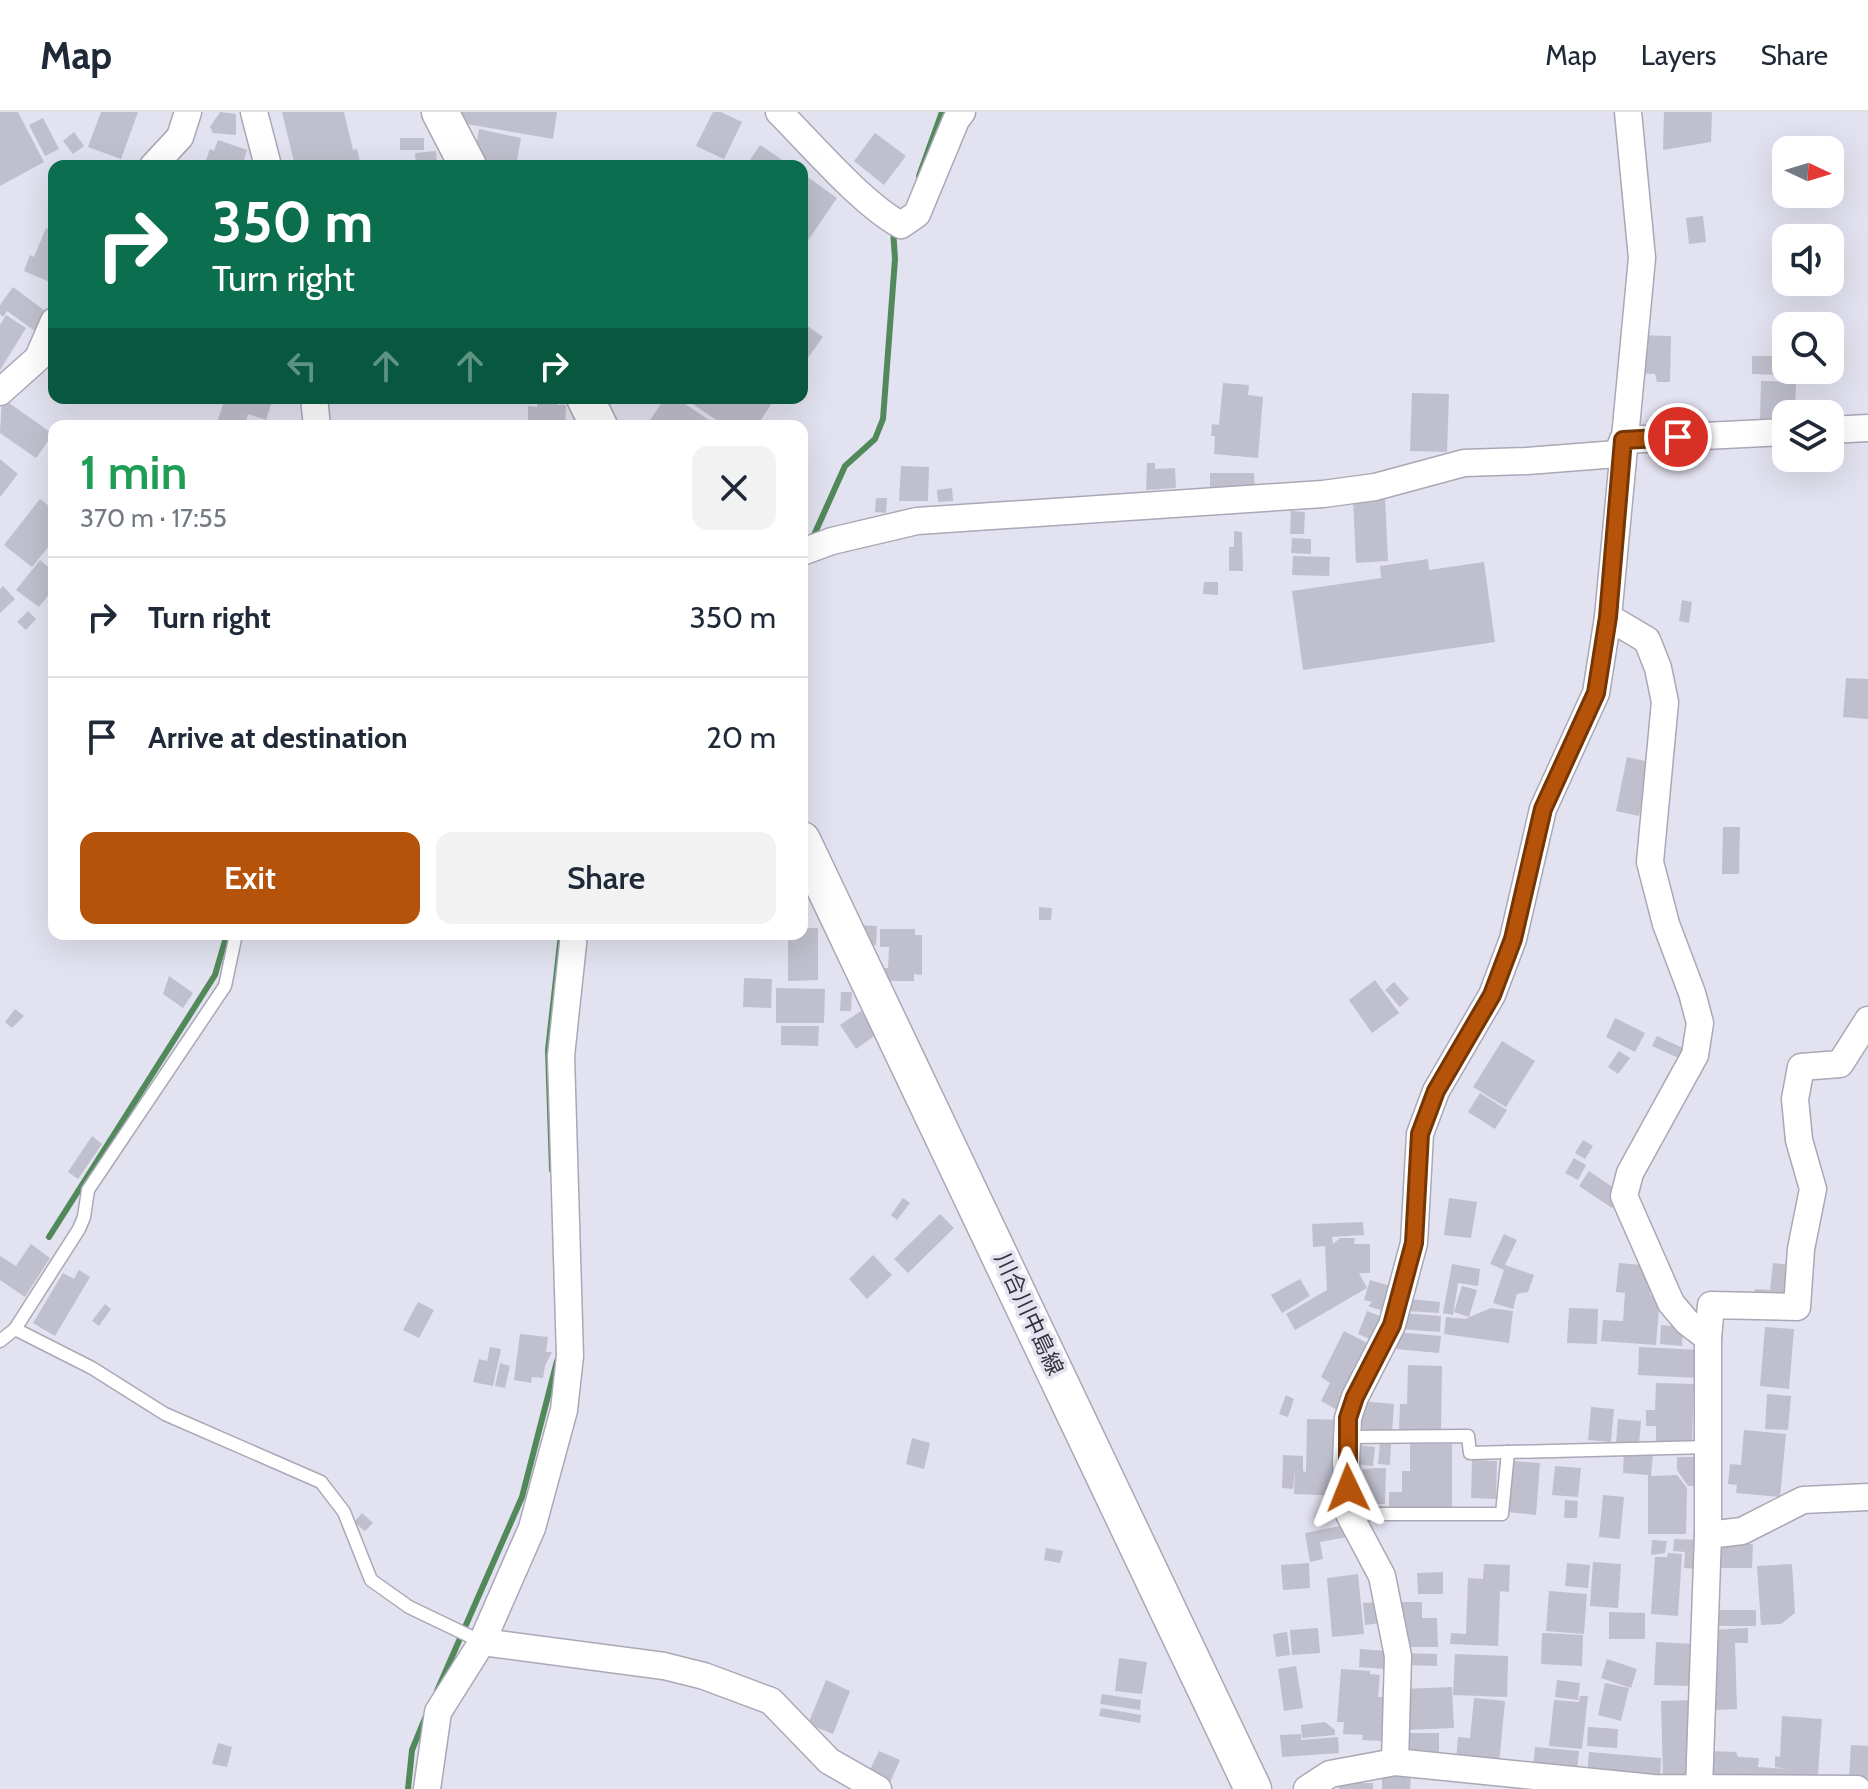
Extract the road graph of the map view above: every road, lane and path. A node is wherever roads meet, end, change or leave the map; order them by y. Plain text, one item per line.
1 (188, 112) edge
2 (254, 112) edge
3 (440, 112) edge
4 (779, 112) edge
5 (962, 112) edge
6 (1628, 112) edge
7 (159, 160) edge
8 (266, 160) edge
9 (465, 160) edge
10 (48, 335) edge
11 (0, 392) edge
12 (1868, 428) edge
13 (1844, 429) edge
14 (1772, 433) edge
15 (1623, 440) junction
16 (808, 550) edge
17 (1608, 617) junction
18 (808, 853) edge
19 (235, 940) edge
20 (573, 940) edge
21 (1868, 1020) edge
22 (15, 1329) junction
23 (1708, 1338) junction
24 (0, 1341) edge
25 (1347, 1437) junction
26 (1707, 1447) junction
27 (1508, 1452) junction
28 (1868, 1497) edge
29 (1349, 1514) junction
30 (1708, 1535) junction
31 (476, 1640) junction
32 (1395, 1762) junction
33 (1699, 1788) edge
34 (427, 1789) edge
35 (878, 1789) edge
36 (1253, 1789) edge
37 (1307, 1789) edge
38 (1652, 1789) edge
39 (1857, 1789) edge

1 - 7 street
2 - 8 street
3 - 9 main road
4 - 5 street
6 - 15 street
10 - 11 street
12 - 13 street
14 - 15 street
15 - 16 street
15 - 17 street
17 - 23 street
17 - 25 street
18 - 36 main road, 川合川中島線
19 - 22 lane
20 - 31 street
21 - 23 street
22 - 24 lane
22 - 31 lane
23 - 26 street
25 - 27 lane
25 - 29 street
26 - 27 lane
26 - 30 street
27 - 29 lane
28 - 30 street
29 - 32 street
30 - 33 street
31 - 34 street
31 - 35 street
32 - 37 street
32 - 38 street
33 - 38 street
33 - 39 street

